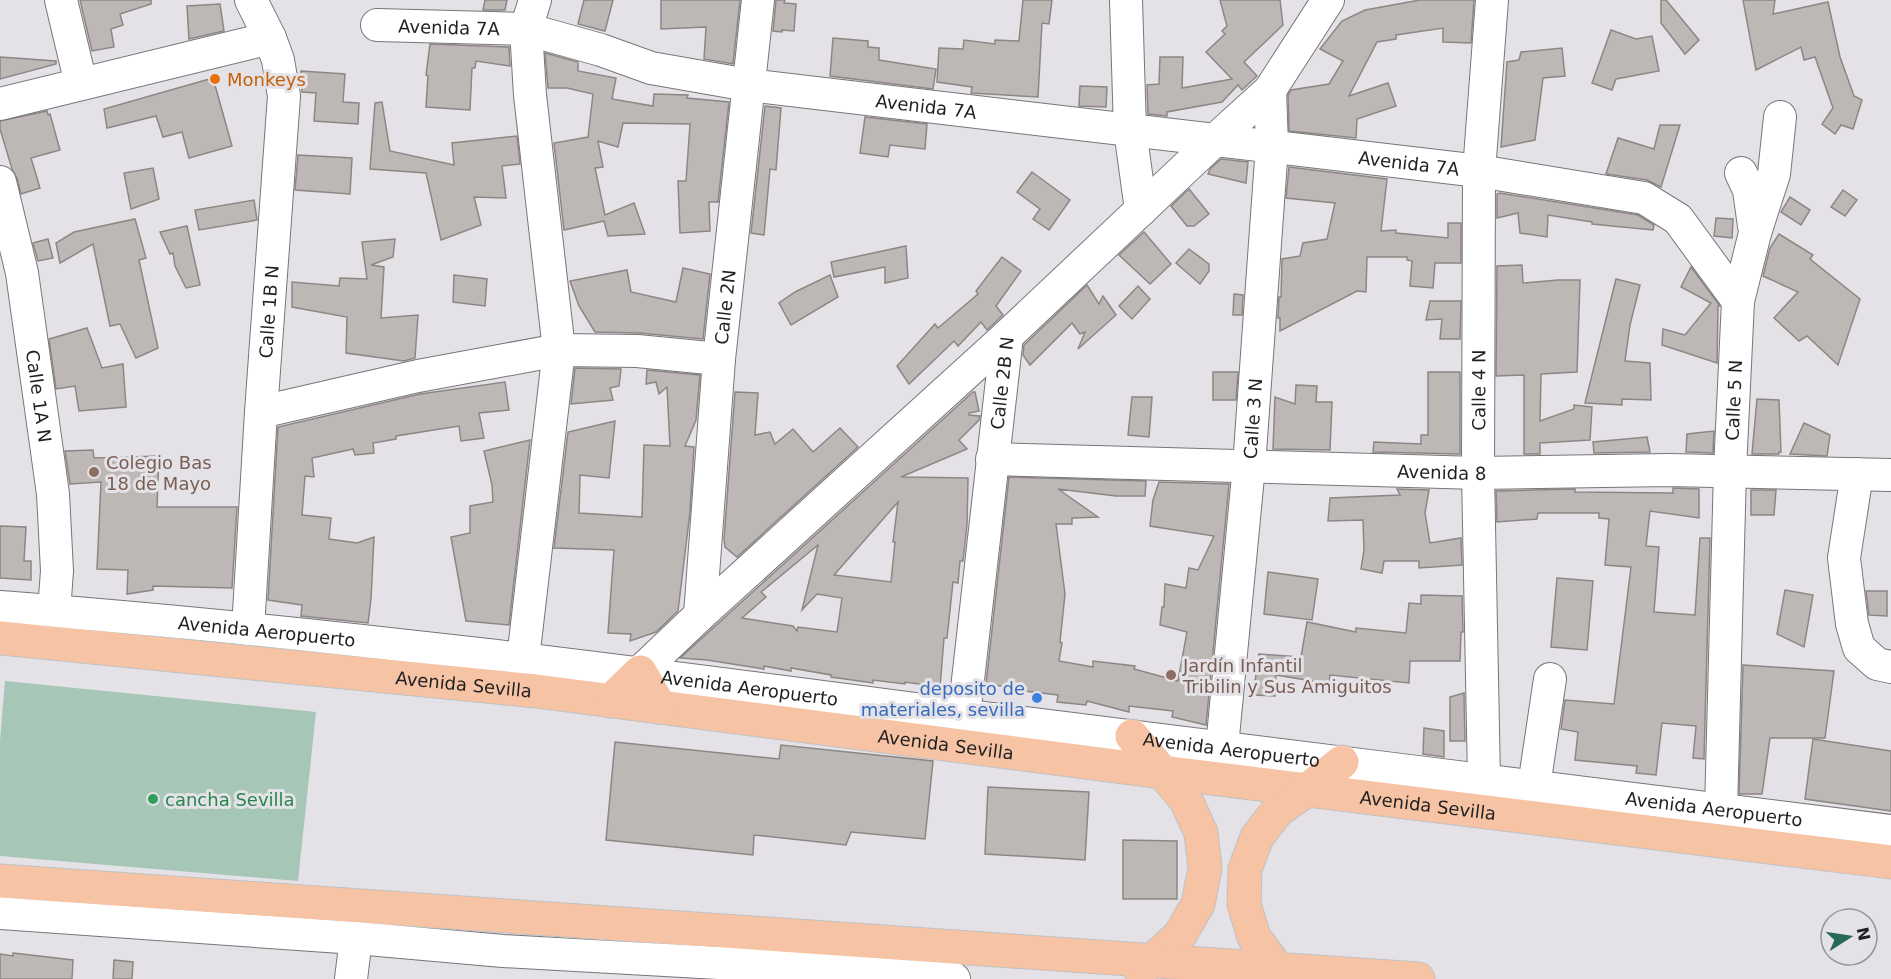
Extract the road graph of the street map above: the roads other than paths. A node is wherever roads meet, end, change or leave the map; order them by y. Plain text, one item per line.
1 (61, 0) edge
2 (251, 0) edge
3 (758, 0) edge
4 (1126, 0) edge
5 (1328, 0) edge
6 (1492, 0) edge
7 (531, 15) edge
8 (377, 25) dead end
9 (270, 38) junction
10 (81, 84) junction
11 (748, 85) junction
12 (1270, 90) junction
13 (0, 104) edge
14 (1780, 117) dead end
15 (1130, 130) junction
16 (1215, 140) junction
17 (1272, 146) junction
18 (1479, 171) junction
19 (1741, 173) dead end
20 (0, 182) edge
21 (1141, 210) junction
22 (1755, 233) junction
23 (1738, 301) junction
24 (1007, 336) junction
25 (559, 350) junction
26 (719, 359) junction
27 (261, 412) junction
28 (992, 459) junction
29 (1249, 466) junction
30 (1730, 470) junction
31 (1478, 474) junction
32 (1857, 474) junction
33 (1891, 475) edge
34 (0, 607) edge
35 (54, 611) junction
36 (700, 615) junction
37 (248, 629) junction
38 (0, 638) edge
39 (523, 659) junction
40 (1891, 667) edge
41 (640, 672) junction
42 (1550, 679) dead end
43 (610, 701) junction
44 (660, 707) junction
45 (964, 715) junction
46 (1132, 736) junction
47 (1222, 747) junction
48 (1342, 762) junction
49 (1162, 772) junction
50 (1484, 780) junction
51 (1534, 786) junction
52 (1307, 790) junction
53 (1721, 810) junction
54 (1891, 831) edge
55 (1891, 862) edge
56 (0, 881) edge
57 (0, 913) edge
58 (356, 938) junction
59 (530, 966) edge
60 (1139, 970) edge
61 (772, 973) edge
62 (1281, 974) edge
63 (351, 979) edge
64 (954, 979) edge
65 (1418, 979) edge

1 - 10 street
2 - 9 street, Calle 1B N
3 - 11 street, Calle 2N
4 - 15 street
5 - 12 street, Calle 2B N
6 - 18 street, Calle 4 N
7 - 8 street, Avenida 7A
7 - 11 street, Avenida 7A
7 - 25 street
9 - 10 street
9 - 27 street, Calle 1B N
10 - 13 street
11 - 15 street, Avenida 7A
11 - 26 street, Calle 2N
12 - 16 street, Calle 2B N
12 - 17 street, Calle 3 N
14 - 22 street, Calle 5 N
15 - 16 street, Avenida 7A
15 - 21 street
16 - 17 street, Avenida 7A
16 - 21 street, Calle 2B N
17 - 18 street, Avenida 7A
17 - 29 street, Calle 3 N
18 - 23 street
18 - 31 street, Calle 4 N
19 - 22 street
20 - 35 street, Calle 1A N
21 - 24 street, Calle 2B N
22 - 23 street, Calle 5 N
23 - 30 street, Calle 5 N
24 - 28 street, Calle 2B N
24 - 36 street
25 - 26 street
25 - 27 street
25 - 39 street
26 - 36 street, Calle 2N
27 - 37 street, Calle 1B N
28 - 29 street, Avenida 8
28 - 45 street, Calle 2B N
29 - 31 street, Avenida 8
29 - 47 street, Calle 3 N
30 - 31 street, Avenida 8
30 - 32 street, Avenida 8
30 - 53 street, Calle 5 N
31 - 50 street, Calle 4 N
32 - 33 street, Avenida 8
32 - 40 street
34 - 35 street, Avenida Aeropuerto
35 - 37 street, Avenida Aeropuerto
36 - 41 street
37 - 39 street, Avenida Aeropuerto
38 - 43 main road, Avenida Sevilla
39 - 41 street, Avenida Aeropuerto
41 - 43 main road
41 - 44 main road
41 - 45 street, Avenida Aeropuerto
42 - 51 street
43 - 44 main road, Avenida Sevilla
44 - 49 main road, Avenida Sevilla
45 - 46 street, Avenida Aeropuerto
46 - 47 street, Avenida Aeropuerto
46 - 49 main road
47 - 48 street, Avenida Aeropuerto
48 - 50 street, Avenida Aeropuerto
48 - 52 main road
49 - 52 main road, Avenida Sevilla
49 - 60 main road
50 - 51 street, Avenida Aeropuerto
51 - 53 street, Avenida Aeropuerto
52 - 55 main road, Avenida Sevilla
52 - 62 main road
53 - 54 street, Avenida Aeropuerto
56 - 60 main road
57 - 58 street
58 - 59 street
58 - 63 street
59 - 61 street
60 - 62 main road
61 - 64 street
62 - 65 main road

